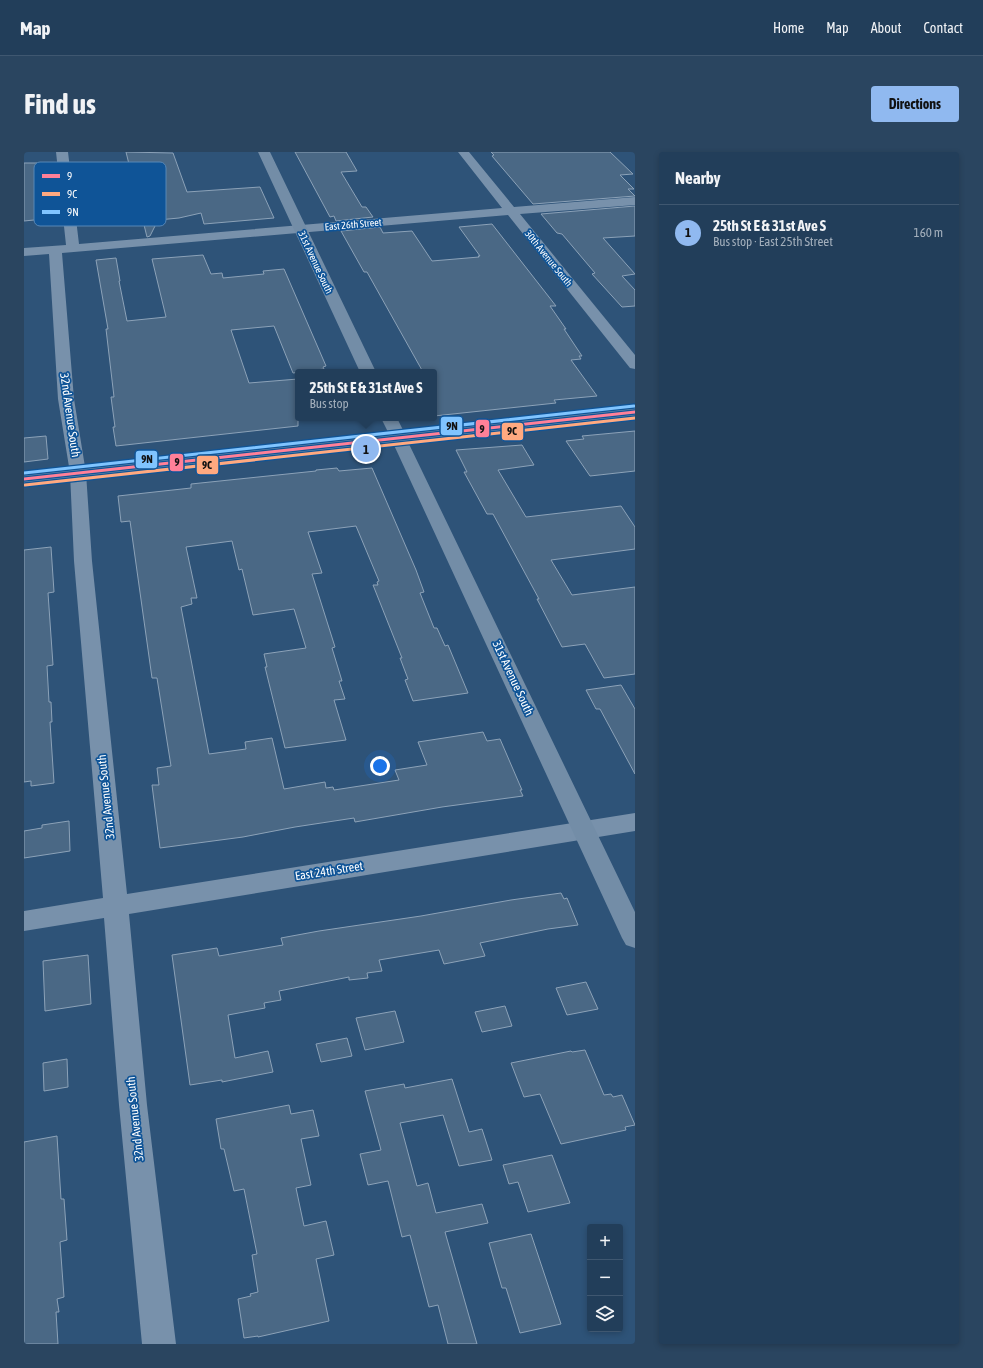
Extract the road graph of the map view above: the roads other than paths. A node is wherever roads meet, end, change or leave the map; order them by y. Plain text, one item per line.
1 (62, 152) edge
2 (264, 152) edge
3 (463, 152) edge
4 (62, 162) edge
5 (635, 201) edge
6 (511, 211) junction
7 (64, 226) edge
8 (301, 229) junction
9 (64, 249) junction
10 (24, 252) edge
11 (635, 365) edge
12 (367, 369) edge
13 (635, 412) edge
14 (390, 421) edge
15 (399, 439) junction
16 (78, 473) junction
17 (24, 479) edge
18 (635, 822) edge
19 (584, 830) junction
20 (116, 906) junction
21 (24, 921) edge
22 (635, 938) edge
23 (159, 1344) edge

1 - 4 street, 32nd Avenue South
2 - 8 street, 31st Avenue South
3 - 6 street, 30th Avenue South
5 - 6 street, East 26th Street
6 - 8 street, East 26th Street
6 - 11 street, 30th Avenue South
7 - 9 street, 32nd Avenue South
8 - 9 street, East 26th Street
8 - 12 street, 31st Avenue South
9 - 10 street, East 26th Street
9 - 16 street, 32nd Avenue South
13 - 15 street
14 - 15 street, 31st Avenue South
15 - 16 street
15 - 19 street, 31st Avenue South
16 - 17 street
16 - 20 street, 32nd Avenue South
18 - 19 street, East 24th Street
19 - 20 street, East 24th Street
19 - 22 street, 31st Avenue South
20 - 21 street, East 24th Street
20 - 23 street, 32nd Avenue South

